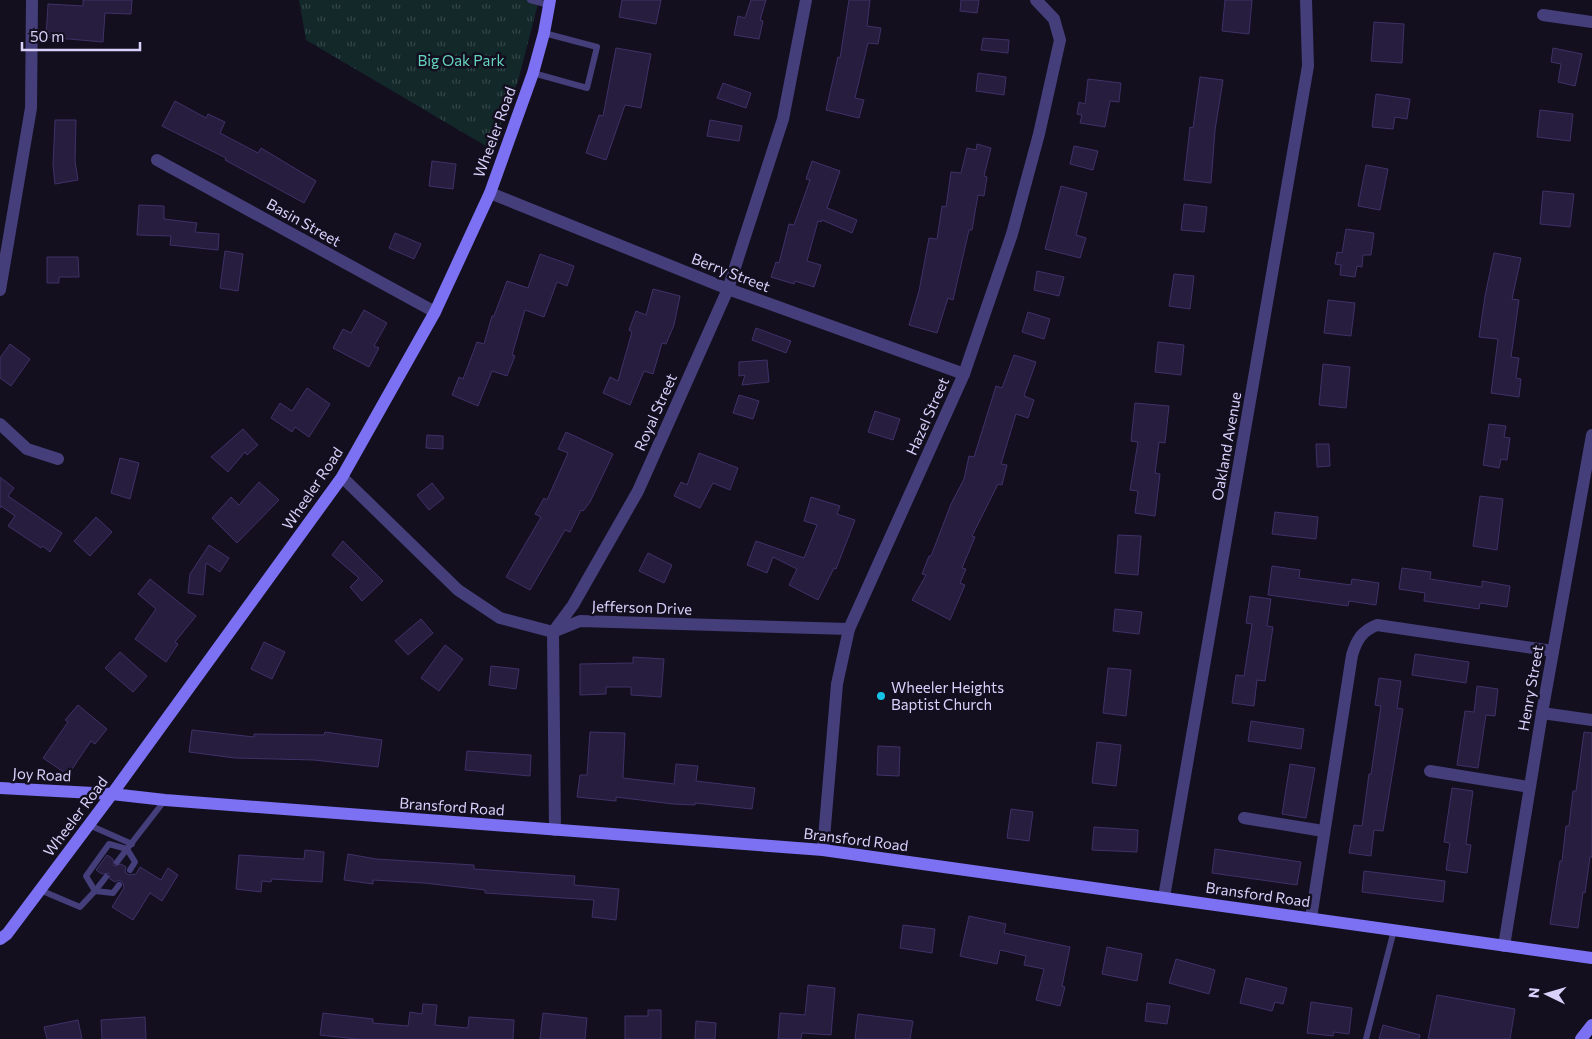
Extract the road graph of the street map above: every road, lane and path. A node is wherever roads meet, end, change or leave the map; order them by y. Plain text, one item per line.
1 (32, 0) edge
2 (530, 0) edge
3 (806, 0) edge
4 (1036, 0) edge
5 (1306, 0) edge
6 (550, 2) edge
7 (1543, 15) dead end
8 (1592, 22) edge
9 (544, 33) junction
10 (533, 73) junction
11 (157, 160) dead end
12 (490, 193) junction
13 (728, 289) junction
14 (0, 290) edge
15 (435, 312) junction
16 (964, 374) junction
17 (0, 424) edge
18 (1592, 435) edge
19 (58, 460) dead end
20 (342, 477) junction
21 (849, 629) junction
22 (553, 632) junction
23 (1553, 651) junction
24 (1542, 713) junction
25 (1592, 720) edge
26 (1430, 771) dead end
27 (1529, 787) junction
28 (0, 788) edge
29 (112, 794) junction
30 (165, 800) junction
31 (1244, 818) dead end
32 (89, 825) junction
33 (555, 830) junction
34 (1324, 831) junction
35 (129, 846) junction
36 (823, 850) junction
37 (117, 862) dead end
38 (130, 870) dead end
39 (106, 877) dead end
40 (119, 885) dead end
41 (40, 890) junction
42 (95, 891) junction
43 (1164, 897) junction
44 (1311, 918) junction
45 (1394, 930) junction
46 (0, 939) edge
47 (1504, 946) junction
48 (1592, 958) edge
49 (1592, 1025) edge
50 (1366, 1039) edge
51 (1581, 1039) edge

1 - 14 street
2 - 6 lane
3 - 13 street, Royal Street
4 - 16 street, Hazel Street
5 - 43 street, Oakland Avenue
6 - 9 street, Wheeler Road
7 - 8 street
9 - 10 street, Wheeler Road
9 - 10 lane
10 - 12 street, Wheeler Road
11 - 15 street, Basin Street
12 - 13 street, Berry Street
12 - 15 street, Wheeler Road
13 - 16 street, Berry Street
13 - 22 street, Royal Street
15 - 20 street, Wheeler Road
16 - 21 street, Hazel Street
17 - 19 street
18 - 23 street, Henry Street
20 - 22 street
20 - 29 street, Wheeler Road
21 - 22 street, Jefferson Drive
21 - 36 street, Hazel Street
22 - 33 street
23 - 24 street, Henry Street
23 - 34 street
24 - 25 street
24 - 27 street, Henry Street
26 - 27 street
27 - 47 street, Henry Street
28 - 29 street, Joy Road
29 - 30 street, Bransford Road
29 - 32 street, Wheeler Road
30 - 33 street, Bransford Road
30 - 35 lane
31 - 34 street
32 - 35 lane
32 - 41 street, Wheeler Road
33 - 36 street, Bransford Road
34 - 44 street
35 - 37 lane
35 - 38 lane
35 - 42 lane
36 - 43 street, Bransford Road
39 - 42 lane
40 - 42 lane
41 - 42 lane
41 - 46 street, Wheeler Road
43 - 44 street, Bransford Road
44 - 45 street, Bransford Road
45 - 47 street, Bransford Road
45 - 50 lane
47 - 48 street, Bransford Road
49 - 51 street

